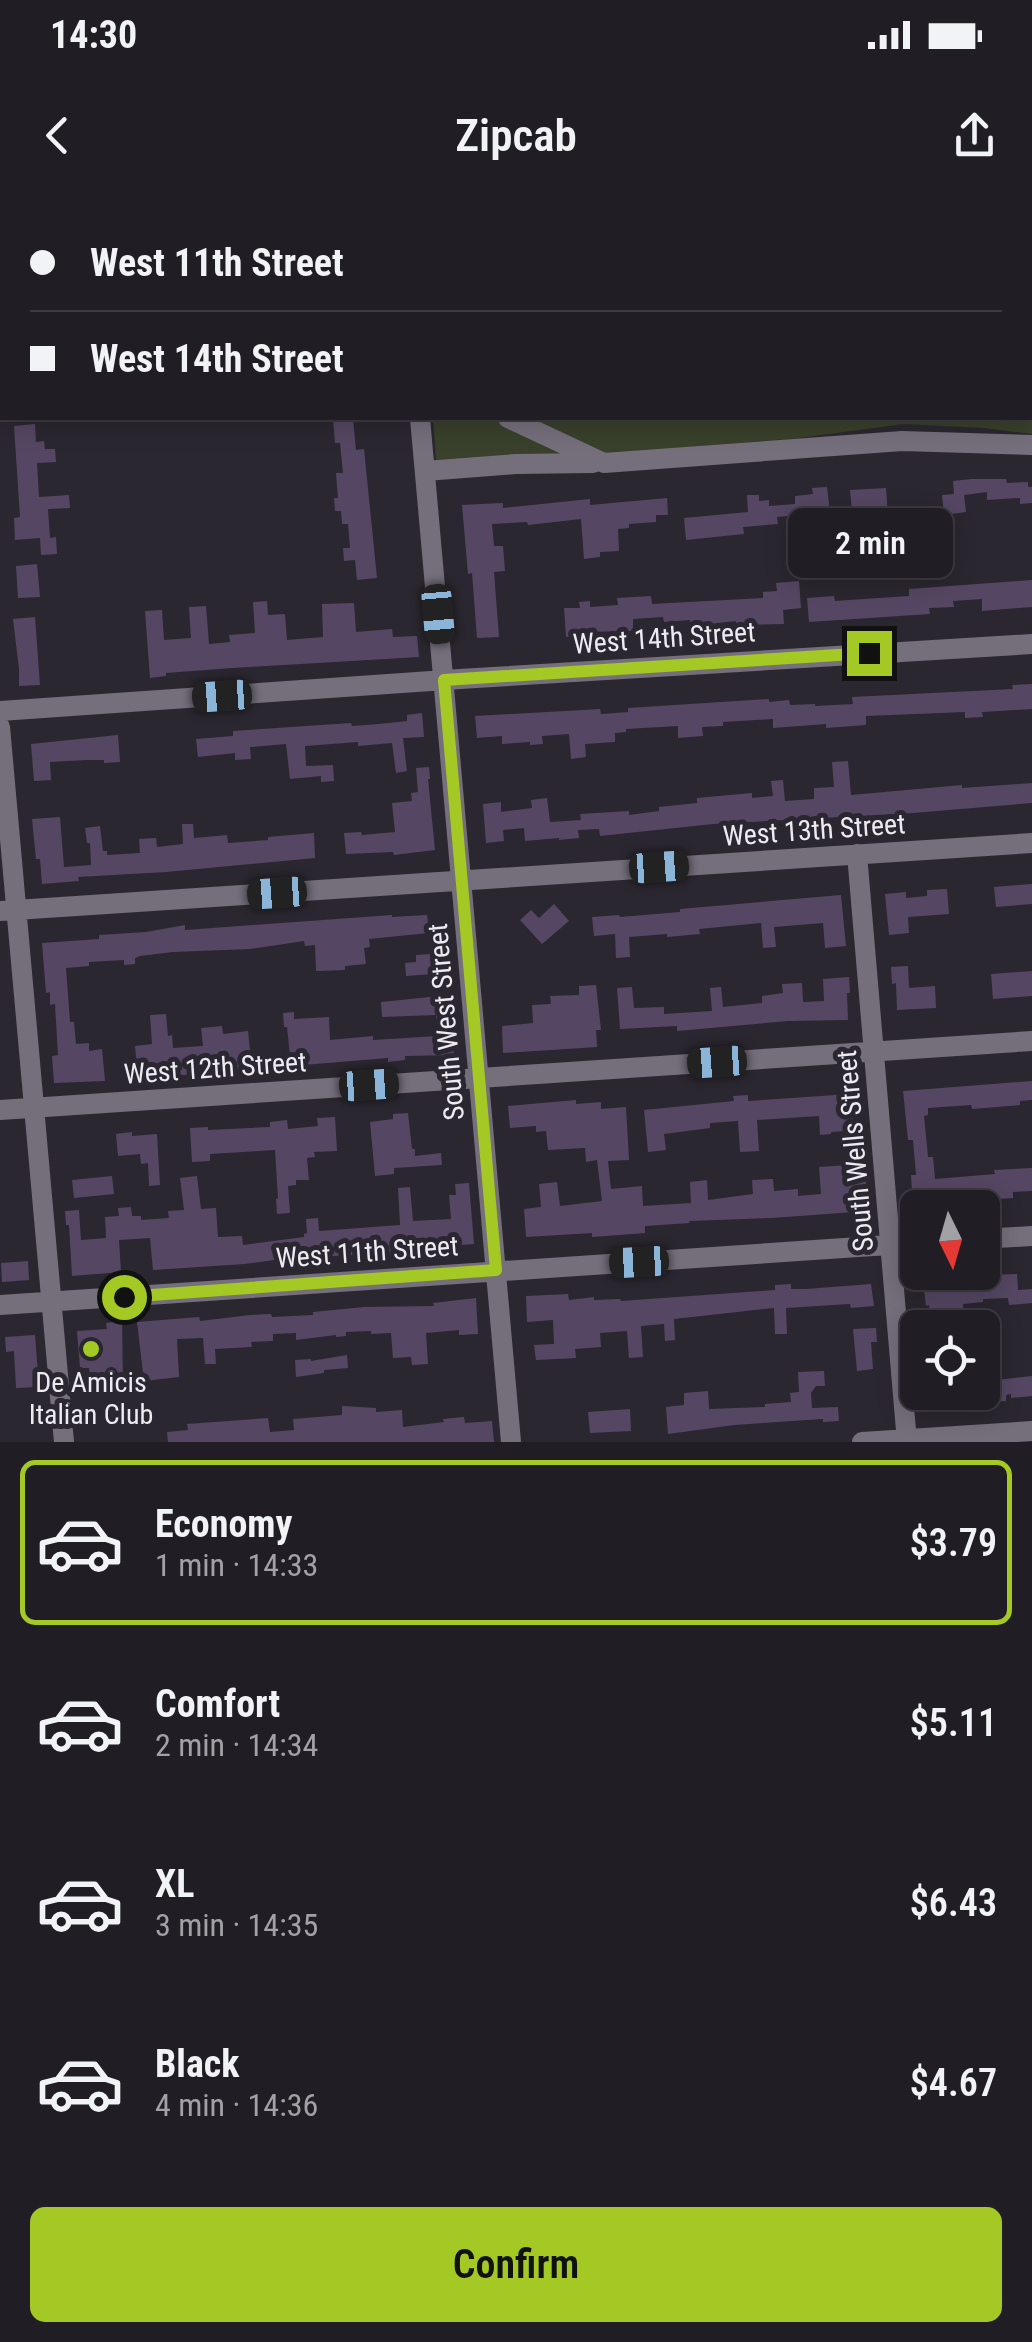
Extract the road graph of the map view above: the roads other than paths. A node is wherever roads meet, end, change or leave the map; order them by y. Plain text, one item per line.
1 (420, 420) edge
2 (512, 420) edge
3 (1032, 445) edge
4 (604, 463) junction
5 (425, 471) junction
6 (1032, 644) edge
7 (444, 680) junction
8 (0, 711) edge
9 (0, 726) edge
10 (1032, 843) edge
11 (858, 854) junction
12 (460, 880) junction
13 (8, 910) edge
14 (1032, 1041) edge
15 (874, 1051) junction
16 (480, 1076) junction
17 (34, 1108) junction
18 (0, 1110) edge
19 (1032, 1236) edge
20 (1000, 1238) edge
21 (900, 1244) edge
22 (891, 1245) junction
23 (496, 1270) junction
24 (52, 1301) junction
25 (0, 1305) edge
26 (1032, 1431) edge
27 (907, 1440) edge
28 (64, 1442) edge
29 (511, 1442) edge
30 (862, 1442) edge

1 - 5 street, South West Street
2 - 4 street
3 - 4 street
4 - 5 street
5 - 7 street, South West Street
6 - 7 street, West 14th Street
7 - 8 street, West 14th Street
7 - 12 street, South West Street
9 - 13 street
10 - 11 street, West 13th Street
11 - 12 street, West 13th Street
11 - 15 street, South Wells Street
12 - 13 street, West 13th Street
12 - 16 street, South West Street
13 - 17 street
14 - 15 street, West 12th Street
15 - 16 street, West 12th Street
15 - 22 street, South Wells Street
16 - 17 street, West 12th Street
16 - 23 street, South West Street
17 - 18 street, West 12th Street
17 - 24 street
19 - 20 street
21 - 22 street, West 11th Street
22 - 23 street, West 11th Street
22 - 27 street, South Wells Street
23 - 24 street, West 11th Street
23 - 29 street, South West Street
24 - 25 street, West 11th Street
24 - 28 street
26 - 27 street
27 - 30 street

